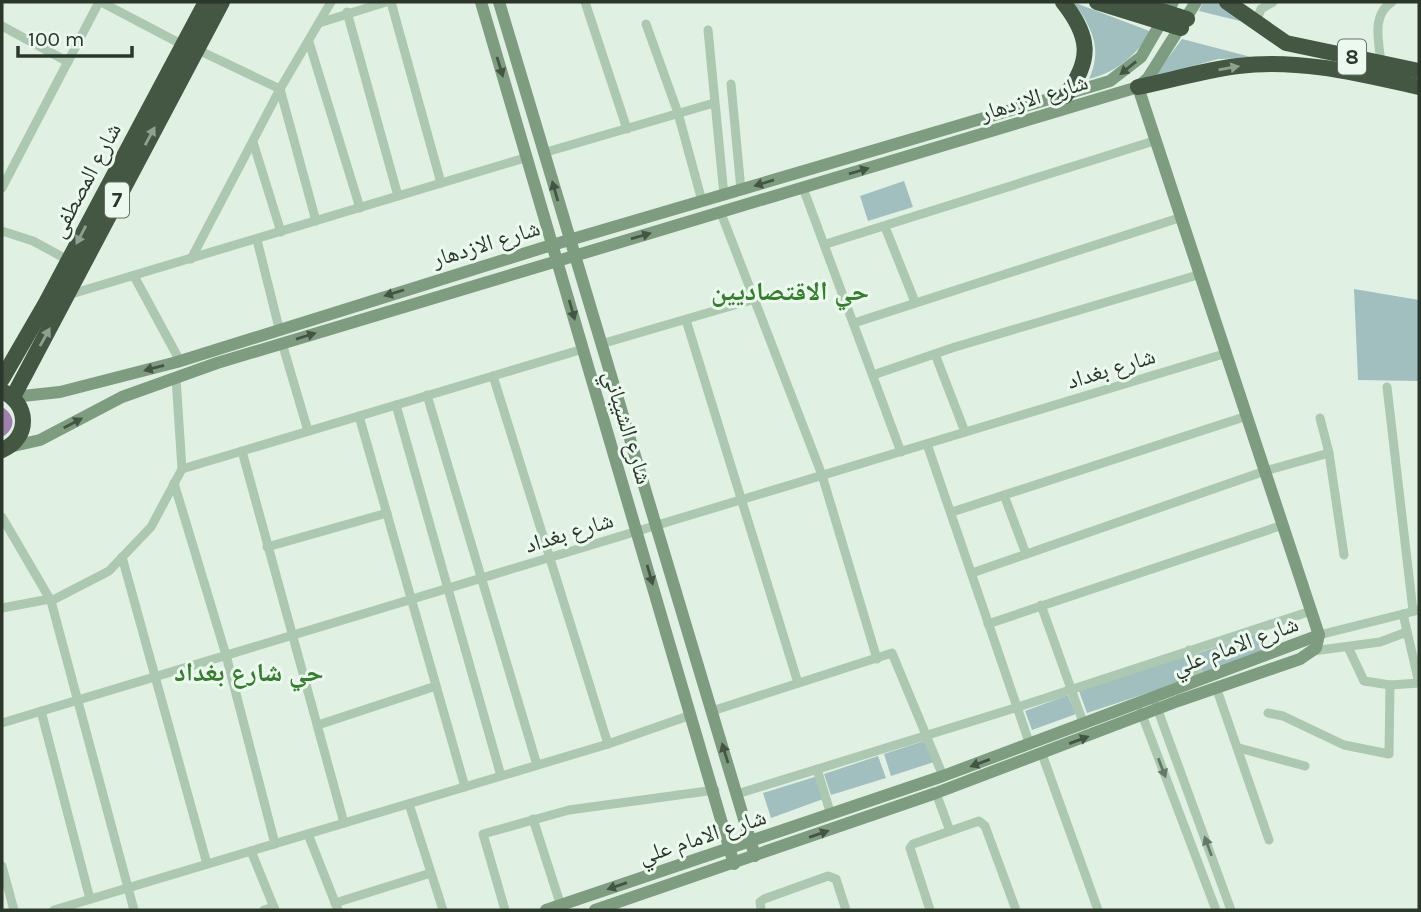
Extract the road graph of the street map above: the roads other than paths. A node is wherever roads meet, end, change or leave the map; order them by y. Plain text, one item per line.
1 (100, 2) edge
2 (206, 2) edge
3 (222, 2) edge
4 (331, 2) edge
5 (388, 2) edge
6 (481, 2) edge
7 (499, 2) edge
8 (585, 2) edge
9 (1063, 2) edge
10 (1097, 2) edge
11 (1134, 2) edge
12 (1196, 2) edge
13 (1227, 2) edge
14 (1273, 2) edge
15 (1392, 2) edge
16 (347, 12) junction
17 (1167, 12) edge
18 (319, 23) junction
19 (1184, 23) junction
20 (646, 24) dead end
21 (1255, 24) junction
22 (2, 26) edge
23 (708, 30) dead end
24 (309, 42) junction
25 (190, 47) junction
26 (68, 62) junction
27 (1381, 63) junction
28 (1419, 73) edge
29 (731, 83) dead end
30 (1138, 87) junction
31 (280, 89) junction
32 (1065, 96) junction
33 (714, 103) junction
34 (678, 113) junction
35 (626, 129) junction
36 (1157, 140) junction
37 (253, 142) junction
38 (884, 149) junction
39 (543, 153) junction
40 (528, 157) junction
41 (888, 163) junction
42 (442, 183) junction
43 (2, 188) edge
44 (803, 188) junction
45 (741, 190) junction
46 (724, 195) junction
47 (398, 196) junction
48 (702, 201) junction
49 (360, 208) junction
50 (721, 213) junction
51 (1182, 217) junction
52 (316, 221) junction
53 (886, 227) junction
54 (2, 232) edge
55 (281, 232) junction
56 (257, 240) junction
57 (570, 240) junction
58 (554, 244) junction
59 (826, 244) junction
60 (575, 256) junction
61 (191, 259) junction
62 (68, 260) junction
63 (558, 261) junction
64 (1201, 274) junction
65 (134, 276) junction
66 (68, 295) junction
67 (755, 299) junction
68 (915, 302) junction
69 (331, 312) junction
70 (686, 320) junction
71 (854, 323) junction
72 (336, 327) junction
73 (279, 328) junction
74 (282, 343) junction
75 (601, 344) junction
76 (583, 349) junction
77 (1227, 353) junction
78 (935, 354) junction
79 (180, 361) junction
80 (873, 375) junction
81 (493, 376) junction
82 (176, 378) junction
83 (2, 379) edge
84 (1387, 387) dead end
85 (7, 394) edge
86 (427, 396) junction
87 (396, 405) junction
88 (359, 416) junction
89 (1247, 416) junction
90 (1320, 418) dead end
91 (308, 431) junction
92 (965, 432) junction
93 (928, 444) junction
94 (6, 449) edge
95 (242, 451) junction
96 (901, 452) junction
97 (1329, 453) junction
98 (182, 469) junction
99 (1265, 471) junction
100 (822, 475) junction
101 (174, 483) junction
102 (1004, 495) junction
103 (741, 500) junction
104 (952, 512) junction
105 (387, 513) junction
106 (2, 517) edge
107 (1283, 525) junction
108 (656, 526) junction
109 (637, 531) junction
110 (267, 547) junction
111 (1026, 554) junction
112 (1344, 555) dead end
113 (122, 557) junction
114 (549, 558) junction
115 (972, 573) junction
116 (481, 578) junction
117 (446, 589) junction
118 (412, 599) junction
119 (50, 600) junction
120 (1041, 605) junction
121 (2, 608) edge
122 (1416, 610) edge
123 (1311, 611) junction
124 (1403, 614) junction
125 (988, 624) junction
126 (1407, 632) junction
127 (293, 635) junction
128 (1319, 635) junction
129 (1348, 647) junction
130 (1189, 650) junction
131 (1313, 651) junction
132 (226, 655) junction
133 (877, 659) junction
134 (154, 677) junction
135 (1200, 680) junction
136 (1419, 683) edge
137 (798, 684) junction
138 (1390, 685) junction
139 (436, 686) junction
140 (1216, 687) junction
141 (1070, 690) junction
142 (75, 701) junction
143 (1155, 704) junction
144 (1015, 708) junction
145 (1140, 710) junction
146 (41, 711) junction
147 (712, 711) junction
148 (1268, 713) dead end
149 (691, 715) junction
150 (2, 723) edge
151 (1084, 724) junction
152 (318, 725) junction
153 (926, 734) junction
154 (608, 744) junction
155 (1030, 745) junction
156 (1239, 748) junction
157 (1042, 754) junction
158 (537, 765) junction
159 (1305, 766) dead end
160 (817, 769) junction
161 (501, 776) junction
162 (943, 776) junction
163 (465, 787) junction
164 (715, 790) junction
165 (936, 793) junction
166 (737, 794) junction
167 (409, 803) junction
168 (831, 815) junction
169 (533, 819) junction
170 (344, 823) junction
171 (950, 831) junction
172 (308, 834) junction
173 (1269, 840) dead end
174 (751, 841) junction
175 (275, 844) junction
176 (729, 846) junction
177 (251, 851) junction
178 (755, 856) junction
179 (734, 863) junction
180 (207, 864) junction
181 (2, 866) edge
182 (431, 873) junction
183 (128, 888) junction
184 (90, 899) junction
185 (632, 904) edge
186 (561, 906) junction
187 (336, 907) edge
188 (275, 908) edge
189 (14, 910) edge
190 (54, 910) edge
191 (134, 910) edge
192 (264, 910) edge
193 (443, 910) edge
194 (505, 910) edge
195 (546, 910) edge
196 (595, 910) edge
197 (761, 910) edge
198 (846, 910) edge
199 (930, 910) edge
200 (1016, 910) edge
201 (1098, 910) edge
202 (1216, 910) edge
203 (1231, 910) edge

1 - 25 street
1 - 26 street
2 - 25 highway, شارع المصطفى / 7
3 - 25 highway, شارع المصطفى / 7
4 - 18 street
5 - 16 street
5 - 42 street
6 -> 40 main road, شارع الشيباني
7 - 39 main road, شارع الشيباني
8 - 35 street
9 - 32 highway
10 - 17 highway
11 - 17 highway
12 - 19 main road
13 - 21 highway
14 - 21 street
15 - 27 street
16 - 18 street
16 - 47 street
17 - 19 highway
17 -> 32 main road, شارع الازدهار
18 - 24 street
19 - 30 main road
20 - 34 street
21 - 27 highway, 8
22 - 26 street
23 - 33 street
24 - 31 street
24 - 49 street
25 - 31 street
25 -> 62 highway, شارع المصطفى / 7
66 -> 25 highway, شارع المصطفى / 7
26 - 43 street
27 - 28 highway, 8
30 -> 28 highway, 8
29 - 45 street
30 - 36 main road
30 - 41 main road, شارع الازدهار
31 - 37 street
31 - 52 street
32 - 38 main road, شارع الازدهار
33 - 34 street
33 - 46 street
34 - 35 street
34 - 48 street
35 - 39 street
36 - 51 main road
36 - 53 street
37 - 55 street
37 - 61 street
38 - 41 main road
38 -> 45 main road, شارع الازدهار
57 -> 39 main road, شارع الشيباني
40 - 42 street
40 - 58 main road, شارع الشيباني
44 -> 41 main road, شارع الازدهار
42 - 47 street
44 - 50 main road, شارع الازدهار
44 - 59 street
45 - 46 main road, شارع الازدهار
46 - 48 main road, شارع الازدهار
47 - 49 street
48 - 57 main road, شارع الازدهار
49 - 52 street
60 -> 50 main road, شارع الازدهار
50 - 67 street
51 - 64 main road
51 - 68 street
52 - 55 street
53 - 59 street
53 - 68 street
54 - 62 street
55 - 56 street
56 - 61 street
56 - 73 street
57 - 58 main road, شارع الازدهار
57 - 60 main road, شارع الشيباني
58 - 63 main road, شارع الشيباني
58 -> 69 main road, شارع الازدهار
59 - 71 street
60 - 63 main road, شارع الازدهار
60 - 75 main road, شارع الشيباني
61 - 65 street
62 - 83 highway, شارع المصطفى / 7
63 - 72 main road, شارع الازدهار
63 -> 76 main road, شارع الشيباني
64 - 77 main road
64 - 78 street
65 - 66 street
65 - 79 street
85 -> 66 highway, شارع المصطفى / 7
67 - 70 street
67 - 100 street
68 - 71 street
69 - 72 main road
69 - 73 main road, شارع الازدهار
70 - 75 street
70 - 103 street
71 - 80 street
74 -> 72 main road, شارع الازدهار
73 - 79 main road, شارع الازدهار
74 - 82 main road, شارع الازدهار
74 - 91 street
75 - 108 main road, شارع الشيباني
76 - 81 street
76 - 109 main road, شارع الشيباني
77 - 89 main road
77 - 92 street, شارع بغداد
78 - 80 street
78 - 92 street
79 -> 85 main road, شارع الازدهار
80 - 96 street
81 - 86 street
81 - 114 street
94 -> 82 main road, شارع الازدهار
82 - 98 street
84 - 122 street
85 - 94 highway
86 - 87 street
86 - 116 street
87 - 88 street
87 - 117 street
88 - 91 street
88 - 105 street
89 - 99 main road
89 - 102 street
90 - 97 street
91 - 95 street
92 - 93 street, شارع بغداد
93 - 96 street, شارع بغداد
93 - 104 street
95 - 98 street
95 - 110 street
96 - 100 street, شارع بغداد
97 - 99 street
97 - 112 street
98 - 101 street
99 - 107 main road
99 - 111 street
100 - 103 street, شارع بغداد
100 - 133 street
101 - 113 street
101 - 132 street
102 - 104 street
102 - 111 street
103 - 108 street, شارع بغداد
103 - 137 street
104 - 115 street
105 - 110 street
105 - 118 street
106 - 119 street
107 - 120 street
107 - 123 main road
108 - 109 street, شارع بغداد
108 - 147 main road, شارع الشيباني
109 - 114 street, شارع بغداد
109 -> 149 main road, شارع الشيباني
110 - 127 street
111 - 115 street
113 - 119 street
113 - 134 street
114 - 116 street, شارع بغداد
114 - 154 street
115 - 125 street
116 - 117 street, شارع بغداد
116 - 158 street
117 - 118 street, شارع بغداد
117 - 161 street
118 - 127 street, شارع بغداد
118 - 139 street
119 - 121 street
119 - 142 street
120 - 125 street
120 - 141 street
122 - 124 street
123 - 128 main road
123 - 130 street
124 - 126 street
124 - 128 street
125 - 144 street
126 - 129 street
126 - 136 street
127 - 132 street, شارع بغداد
127 - 152 street
128 - 131 main road, شارع الامام علي
128 - 135 main road, شارع الامام علي
129 - 131 street
129 - 138 street
130 - 135 street
130 - 141 street
131 - 140 main road, شارع الامام علي
132 - 134 street, شارع بغداد
132 - 175 street
133 - 137 street
133 - 153 street
134 - 142 street, شارع بغداد
134 - 180 street
135 - 143 main road, شارع الامام علي
136 - 138 street
137 - 147 street
138 - 148 street
139 - 152 street
139 - 163 street
140 - 143 main road, شارع الامام علي
140 - 156 street
141 - 144 street
141 - 151 street
142 - 146 street, شارع بغداد
142 - 183 street
143 - 145 main road, شارع الامام علي
203 -> 143 street
144 - 153 street
144 - 155 street
145 - 151 main road, شارع الامام علي
157 -> 145 main road, شارع الامام علي
145 -> 202 street
146 - 150 street, شارع بغداد
146 - 184 street
166 -> 147 main road, شارع الشيباني
149 - 154 street
149 - 164 main road, شارع الشيباني
151 - 155 main road, شارع الامام علي
152 - 170 street
153 - 160 street
153 - 162 street
154 - 158 street
155 -> 162 main road, شارع الامام علي
156 - 159 street
156 - 173 street
157 - 165 main road, شارع الامام علي
157 - 201 street
158 - 161 street
160 - 166 street
160 - 168 street
161 - 163 street
162 - 168 main road, شارع الامام علي
163 - 167 street
164 - 169 street
164 - 176 main road, شارع الشيباني
165 - 171 street
178 -> 165 main road, شارع الامام علي
166 - 174 main road, شارع الشيباني
167 - 170 street
167 - 182 street
168 - 174 main road, شارع الامام علي
169 - 186 street
169 - 194 street
170 - 172 street
171 - 199 street
171 - 200 street
172 - 175 street
172 - 187 street
174 - 176 main road, شارع الامام علي
174 - 178 main road, شارع الشيباني
175 - 177 street
176 - 179 main road, شارع الشيباني
176 -> 186 main road, شارع الامام علي
177 - 180 street
177 - 188 street
178 - 179 main road, شارع الامام علي
179 - 185 main road, شارع الامام علي
180 - 183 street
181 - 189 street
182 - 187 street
182 - 193 street
183 - 184 street
183 - 191 street
184 - 190 street
185 - 196 main road, شارع الامام علي
186 - 195 main road, شارع الامام علي
188 - 192 street
197 - 198 street

